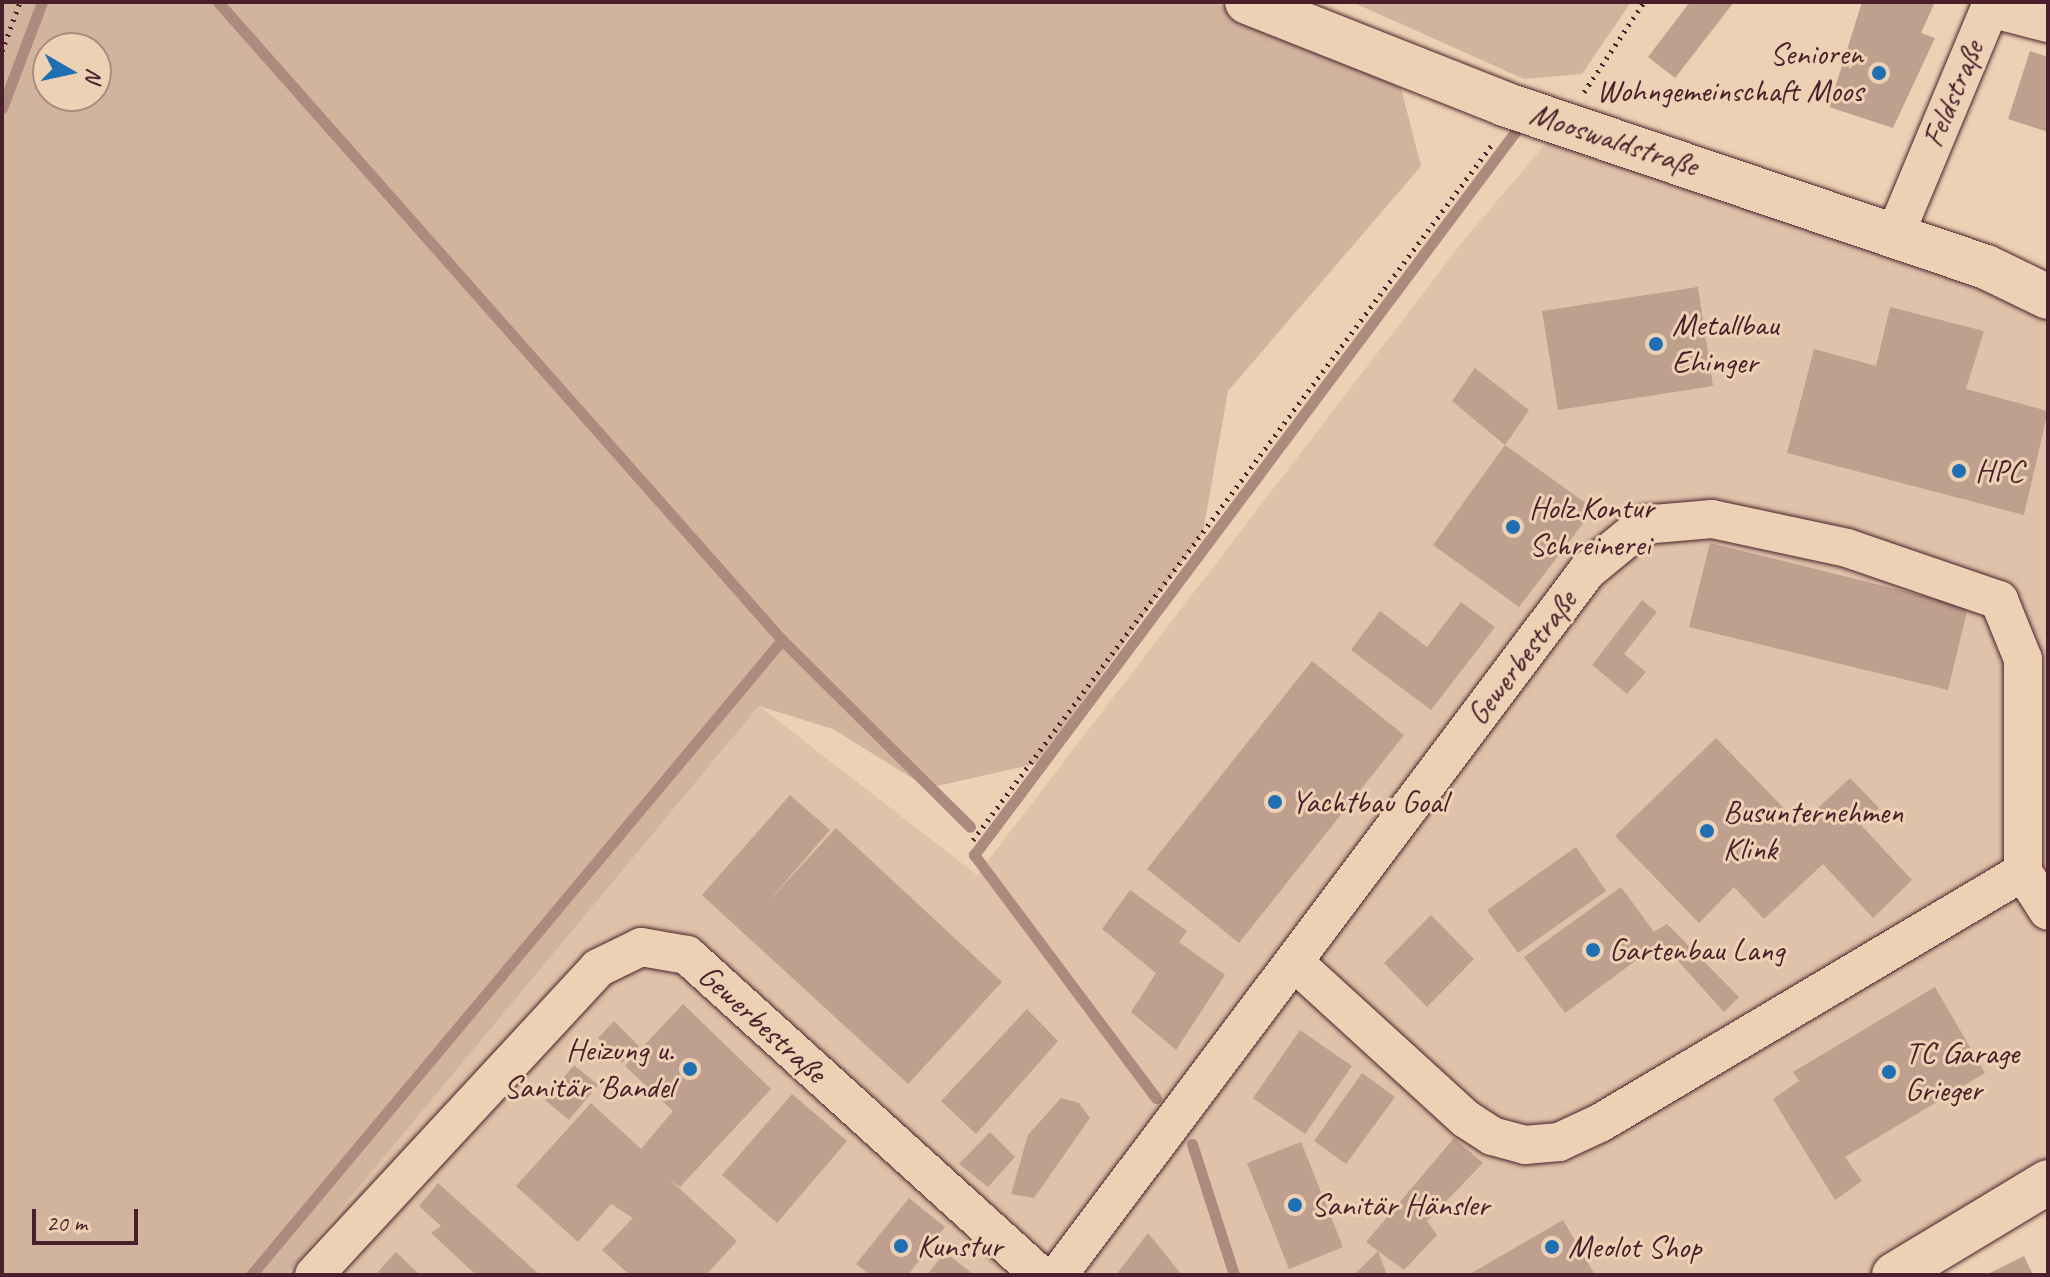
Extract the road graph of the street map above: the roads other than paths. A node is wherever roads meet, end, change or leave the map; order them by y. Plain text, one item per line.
1 (1247, 2) edge
2 (1991, 5) edge
3 (2048, 23) edge
4 (1894, 237) junction
5 (1986, 267) junction
6 (2048, 277) edge
7 (2048, 297) edge
8 (2037, 712) edge
9 (2023, 872) junction
10 (2048, 911) edge
11 (1295, 963) junction
12 (2048, 1182) edge
13 (314, 1275) edge
14 (1040, 1275) edge
15 (1058, 1275) edge
16 (1894, 1275) edge

1 - 4 main road, Mooswaldstraße
2 - 3 street, Feldstraße
2 - 4 street, Feldstraße
4 - 5 main road, Mooswaldstraße
5 - 6 main road, Mooswaldstraße
5 - 7 main road, Mooswaldstraße
8 - 9 street, Gewerbestraße
8 - 11 street, Gewerbestraße
9 - 10 street
9 - 11 street
11 - 15 street, Gewerbestraße
12 - 16 main road
13 - 14 street, Gewerbestraße

